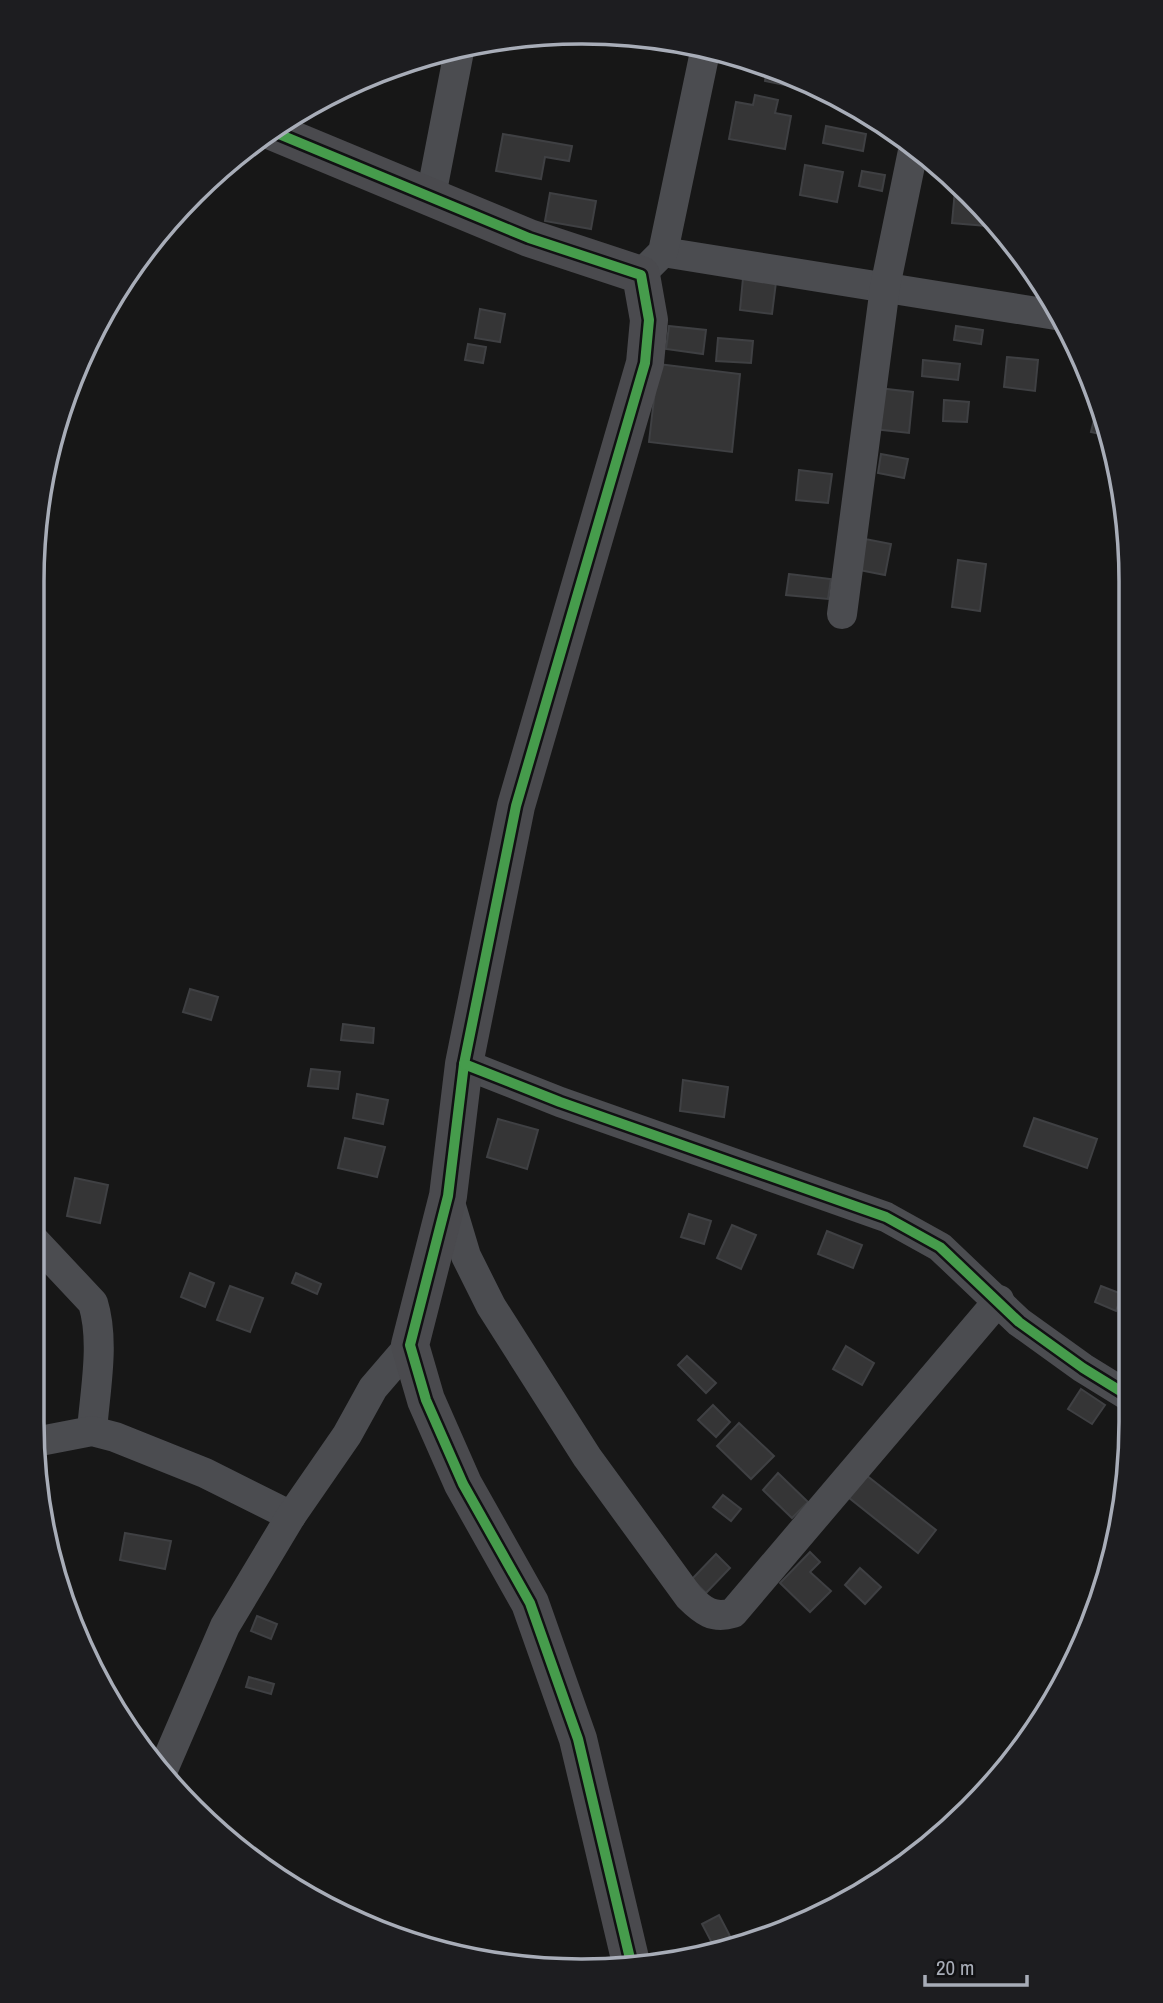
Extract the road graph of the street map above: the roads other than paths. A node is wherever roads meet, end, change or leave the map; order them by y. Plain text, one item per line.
1 (458, 58) edge
2 (703, 58) edge
3 (281, 135) edge
4 (912, 157) edge
5 (431, 196) junction
6 (652, 263) junction
7 (885, 287) junction
8 (1047, 314) edge
9 (842, 614) dead end
10 (464, 1064) junction
11 (448, 1196) junction
12 (44, 1251) edge
13 (999, 1300) junction
14 (410, 1345) junction
15 (1119, 1390) edge
16 (92, 1431) junction
17 (45, 1440) edge
18 (291, 1516) junction
19 (166, 1763) edge
20 (630, 1957) edge

1 - 5 street
2 - 6 street
3 - 5 street
4 - 7 street
5 - 6 street
6 - 7 street
6 - 10 street
7 - 8 street
7 - 9 street
10 - 11 street
10 - 13 street
11 - 13 street
11 - 14 street
12 - 16 street
13 - 15 street
14 - 18 street
14 - 20 street
16 - 17 street
16 - 18 street
18 - 19 street

